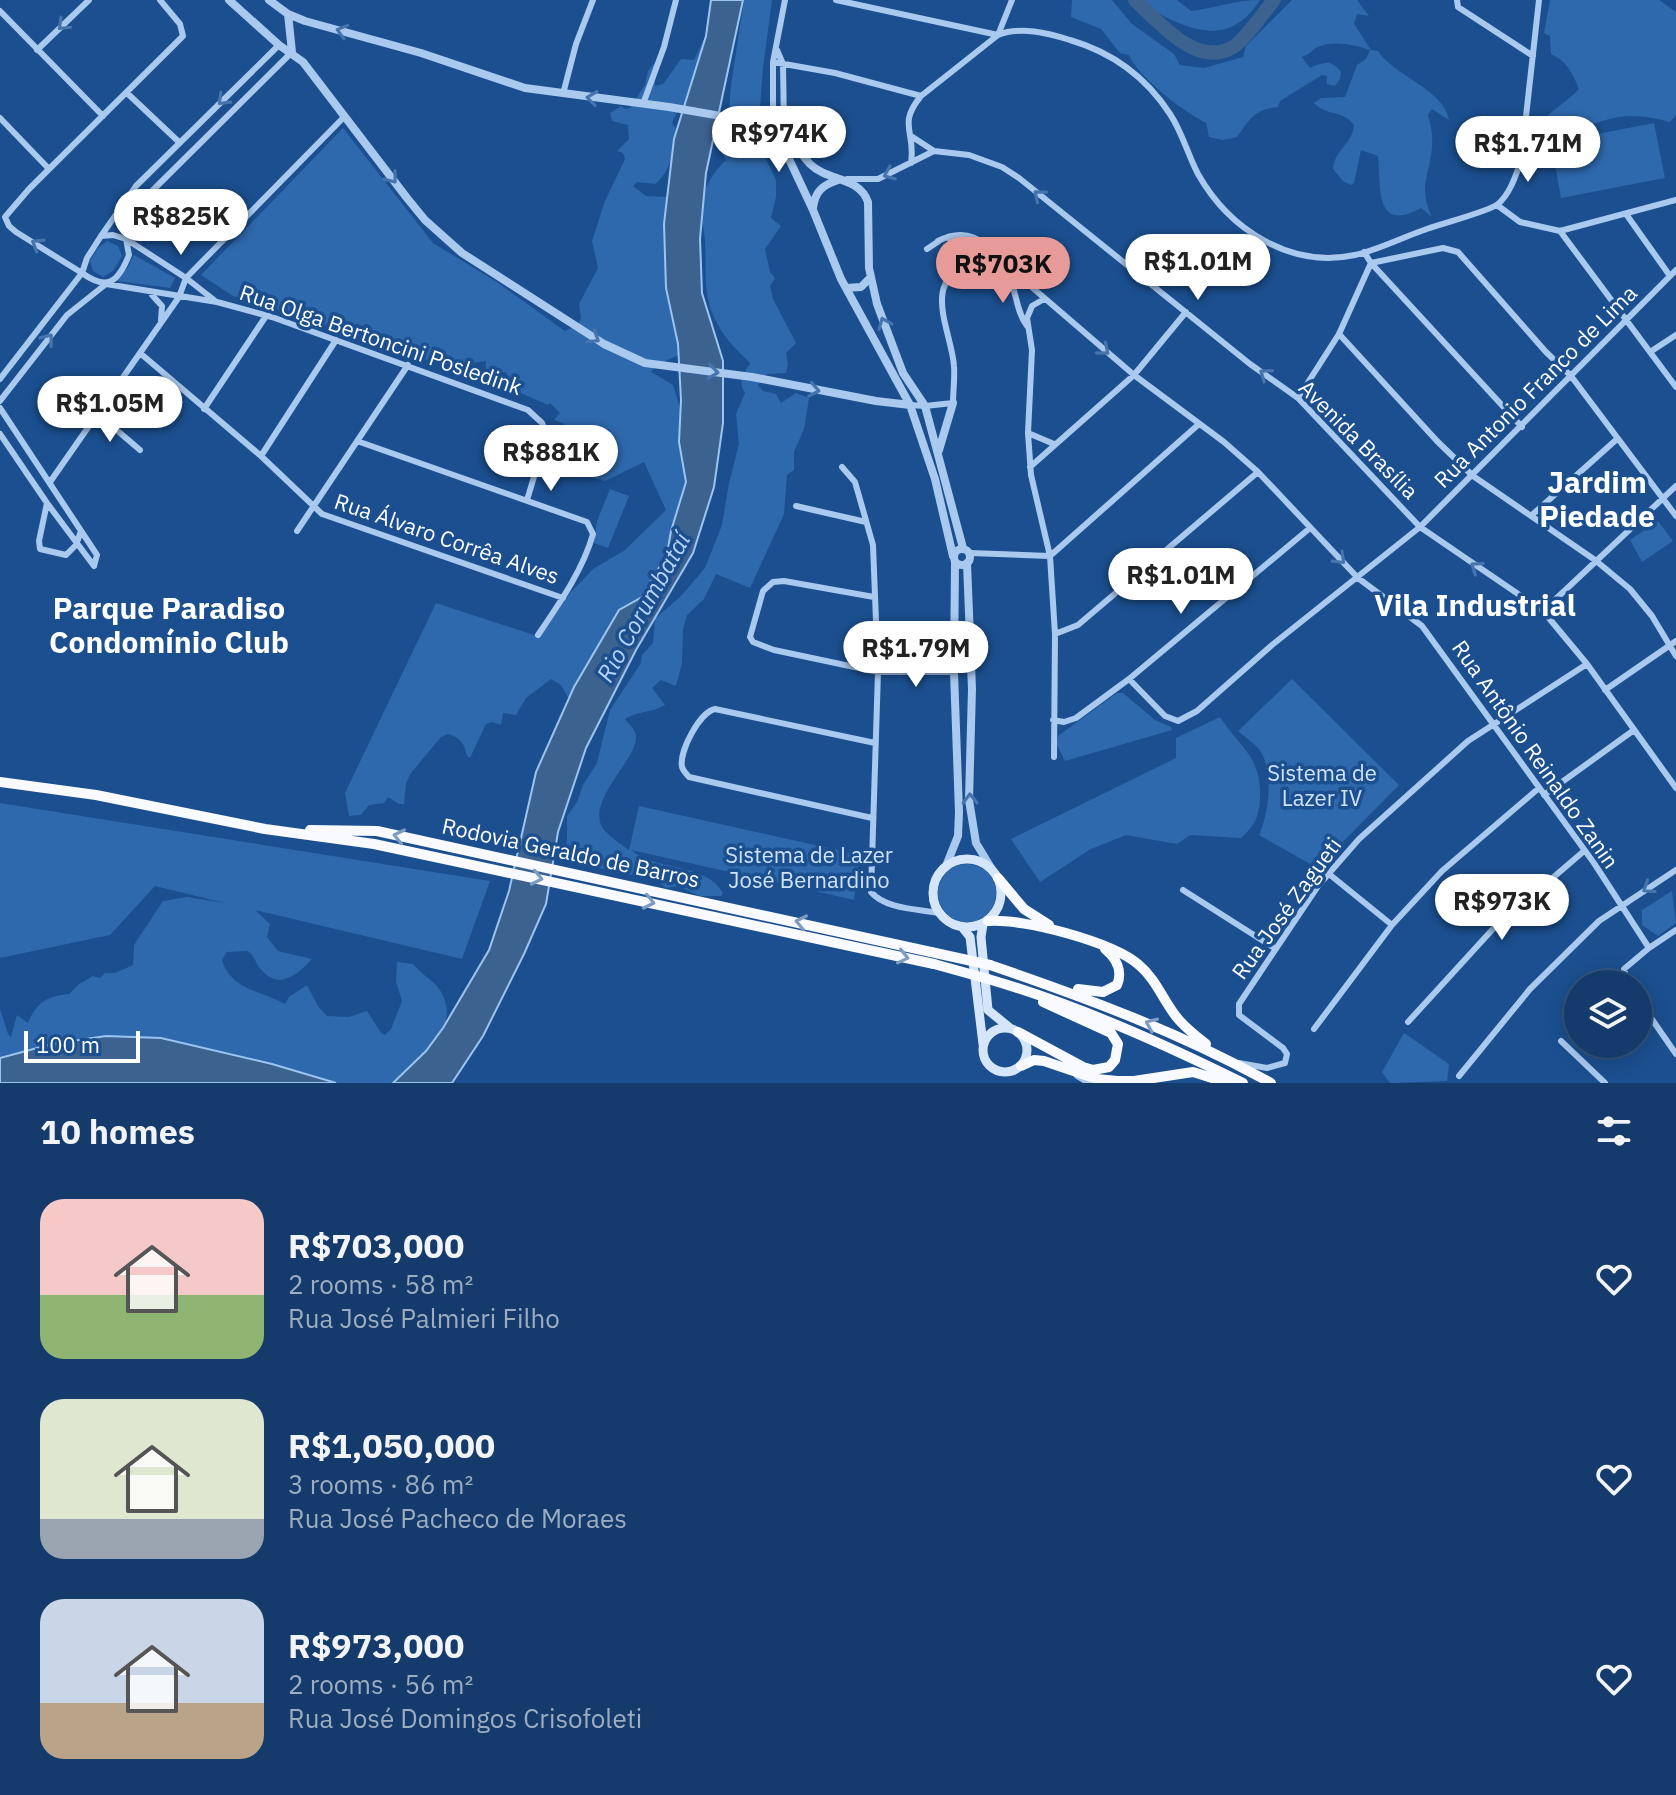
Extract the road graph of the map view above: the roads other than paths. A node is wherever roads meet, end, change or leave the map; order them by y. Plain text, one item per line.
1 (89, 0) edge
2 (229, 0) edge
3 (269, 0) edge
4 (593, 0) edge
5 (676, 0) edge
6 (785, 0) edge
7 (836, 0) edge
8 (1012, 0) edge
9 (1457, 0) edge
10 (161, 1) edge
11 (1537, 1) edge
12 (0, 11) edge
13 (288, 14) junction
14 (998, 35) junction
15 (279, 45) junction
16 (37, 50) junction
17 (777, 50) junction
18 (292, 52) junction
19 (1533, 56) junction
20 (773, 62) junction
21 (783, 64) junction
22 (127, 93) junction
23 (563, 94) junction
24 (921, 96) junction
25 (643, 104) junction
26 (103, 116) junction
27 (344, 117) junction
28 (0, 118) edge
29 (773, 125) junction
30 (784, 127) junction
31 (911, 136) junction
32 (180, 143) junction
33 (934, 151) junction
34 (911, 163) junction
35 (49, 169) junction
36 (839, 179) junction
37 (1676, 200) edge
38 (1497, 205) junction
39 (813, 210) junction
40 (1626, 214) junction
41 (1560, 231) junction
42 (101, 236) junction
43 (126, 239) junction
44 (938, 241) junction
45 (927, 249) dead end
46 (1364, 252) junction
47 (1371, 263) junction
48 (1001, 265) junction
49 (969, 267) junction
50 (1676, 270) edge
51 (82, 273) junction
52 (1670, 276) junction
53 (871, 277) junction
54 (1020, 277) junction
55 (186, 278) junction
56 (106, 284) junction
57 (846, 288) junction
58 (149, 293) junction
59 (179, 297) junction
60 (1044, 299) junction
61 (217, 302) junction
62 (1186, 312) junction
63 (266, 316) junction
64 (1627, 320) junction
65 (161, 322) junction
66 (1027, 326) junction
67 (1339, 334) junction
68 (1676, 335) edge
69 (336, 340) junction
70 (1650, 352) junction
71 (140, 353) junction
72 (898, 360) junction
73 (0, 361) edge
74 (408, 365) junction
75 (8, 369) junction
76 (1134, 375) junction
77 (1571, 376) junction
78 (0, 379) edge
79 (899, 387) junction
80 (1676, 387) edge
81 (1298, 398) junction
82 (0, 401) edge
83 (876, 401) junction
84 (953, 403) junction
85 (910, 405) junction
86 (925, 406) junction
87 (0, 408) edge
88 (204, 409) junction
89 (98, 414) junction
90 (1199, 424) junction
91 (1522, 427) junction
92 (1028, 433) junction
93 (0, 434) edge
94 (1617, 439) junction
95 (357, 441) junction
96 (1054, 444) junction
97 (140, 450) dead end
98 (939, 451) junction
99 (261, 456) junction
100 (842, 467) dead end
101 (1030, 467) junction
102 (1258, 472) junction
103 (1473, 476) junction
104 (50, 482) junction
105 (1676, 486) edge
106 (1663, 496) junction
107 (527, 500) junction
108 (47, 503) junction
109 (796, 506) dead end
110 (312, 507) junction
111 (1532, 515) junction
112 (1676, 516) edge
113 (866, 522) junction
114 (1420, 527) junction
115 (1310, 528) junction
116 (81, 531) junction
117 (297, 531) dead end
118 (77, 544) junction
119 (966, 551) junction
120 (1050, 556) junction
121 (954, 559) junction
122 (1595, 560) junction
123 (967, 563) junction
124 (1358, 578) junction
125 (874, 597) junction
126 (563, 598) junction
127 (1543, 611) junction
128 (1055, 634) junction
129 (538, 635) dead end
130 (1676, 641) edge
131 (1669, 646) junction
132 (1676, 656) edge
133 (1587, 664) junction
134 (878, 672) junction
135 (954, 672) junction
136 (1129, 679) junction
137 (1605, 690) junction
138 (1053, 720) junction
139 (1493, 723) junction
140 (1634, 730) junction
141 (875, 743) junction
142 (1054, 757) dead end
143 (0, 782) edge
144 (1539, 788) junction
145 (1676, 788) edge
146 (1544, 795) junction
147 (872, 818) junction
148 (265, 829) junction
149 (1584, 851) junction
150 (946, 866) junction
151 (1676, 870) edge
152 (1329, 874) junction
153 (996, 875) junction
154 (1183, 890) dead end
155 (1620, 906) junction
156 (939, 913) junction
157 (986, 922) junction
158 (1392, 925) junction
159 (962, 927) junction
160 (1061, 933) junction
161 (1675, 934) edge
162 (1100, 945) junction
163 (1649, 948) junction
164 (1276, 949) junction
165 (1624, 970) edge
166 (1016, 974) junction
167 (989, 979) junction
168 (1652, 1019) edge
169 (1408, 1022) dead end
170 (1314, 1029) dead end
171 (1014, 1030) junction
172 (1561, 1041) dead end
173 (984, 1046) junction
174 (1217, 1054) junction
175 (1676, 1054) edge
176 (1232, 1061) junction
177 (1019, 1067) junction
178 (992, 1068) junction
179 (1066, 1071) junction
180 (1459, 1076) dead end
181 (995, 1083) edge
182 (1012, 1083) edge
183 (1089, 1083) edge
184 (1228, 1083) edge
185 (1243, 1083) edge
186 (1271, 1083) edge
187 (1605, 1083) edge

1 -> 16 street
2 - 15 street
3 - 13 street
4 - 23 street
5 - 25 street
6 - 17 street
7 - 14 street
8 - 14 street
9 - 19 street
10 - 22 street
11 - 19 street
12 - 16 street
13 - 18 street
23 -> 13 street
14 - 24 street
14 - 46 street
15 - 18 street
15 -> 32 street
16 - 26 street
17 - 20 street
17 - 21 street
18 - 27 street
18 - 43 street
19 - 38 street
20 - 21 street
20 - 29 street
21 - 24 street
21 - 30 street
22 - 26 street
22 - 32 street
25 -> 23 street
24 - 31 street
25 - 29 street
26 - 35 street
27 - 55 street
27 -> 83 street
28 - 35 street
29 - 30 street
29 - 39 street
30 - 36 street
31 - 33 street
31 - 34 street
32 - 42 street
33 - 34 street
62 -> 33 street, Avenida Brasília
34 -> 36 street
51 -> 35 street
36 - 39 street
36 - 53 street
37 - 40 street
38 - 41 street
38 - 46 street
39 - 57 street
40 - 41 street
40 - 52 street
41 - 64 street
42 - 43 street
42 - 51 street
43 - 55 street
43 - 56 street
44 - 45 street
44 - 49 street
44 - 54 street, Rua Antônio Reinaldo Zanin
46 - 47 street
47 - 67 street
47 - 77 street
47 - 91 street
48 - 49 street
48 - 54 street, Rua Antônio Reinaldo Zanin
48 - 66 street
49 - 84 street
50 - 52 street, Rua Antonio Franco de Lima
51 - 56 street
51 - 75 street
52 - 64 street, Rua Antonio Franco de Lima
53 - 57 street
72 -> 53 street
54 - 60 street, Rua Antônio Reinaldo Zanin
55 - 59 street
55 - 61 street
56 - 58 street
82 -> 56 street
57 - 79 street
58 - 59 street
58 - 65 street
59 - 61 street
59 - 65 street
60 - 66 street
60 -> 76 street, Rua Antônio Reinaldo Zanin
61 - 63 street, Rua Olga Bertoncini Posledink
62 - 76 street
81 -> 62 street, Avenida Brasília
63 - 69 street, Rua Olga Bertoncini Posledink
63 - 88 street
64 - 70 street
64 - 77 street, Rua Antonio Franco de Lima
65 - 71 street
66 - 92 street
67 - 81 street
67 - 103 street
68 - 70 street
69 - 74 street, Rua Olga Bertoncini Posledink
69 - 99 street
70 - 80 street
71 - 88 street, Rua Álvaro Corrêa Alves
71 - 89 street
72 - 79 street
72 - 86 street
73 - 75 street
74 - 95 street
74 - 107 street, Rua Olga Bertoncini Posledink
75 - 78 street
76 - 90 street, Rua Antônio Reinaldo Zanin
76 - 96 street
77 - 91 street, Rua Antonio Franco de Lima
77 - 94 street
79 - 83 street
79 - 85 street
81 - 114 street, Avenida Brasília
83 - 85 street
84 - 86 street
84 - 98 street
85 - 86 street
85 - 121 street
86 - 98 street
87 - 104 street
88 - 99 street, Rua Álvaro Corrêa Alves
89 - 97 street
89 - 104 street
90 - 102 street, Rua Antônio Reinaldo Zanin
90 - 120 street
91 - 103 street, Rua Antonio Franco de Lima
92 - 96 street
92 - 101 street
93 - 108 street
94 - 106 street
94 - 111 street
95 - 107 street
95 - 110 street
96 - 101 street
98 - 119 street
99 - 110 street, Rua Álvaro Corrêa Alves
100 - 113 street
101 - 120 street
102 - 115 street, Rua Antônio Reinaldo Zanin
102 - 128 street
103 - 111 street
103 - 114 street, Rua Antonio Franco de Lima
104 - 116 street
105 - 106 street
106 - 112 street
106 - 122 street
107 - 126 street
108 - 118 street
108 - 118 street
109 - 113 street
110 - 117 street
110 - 126 street, Rua Álvaro Corrêa Alves
111 - 122 street
113 - 125 street
114 - 124 street, Rua Antonio Franco de Lima
127 -> 114 street, Avenida Brasília
115 -> 124 street, Rua Antônio Reinaldo Zanin
115 - 136 street
116 - 118 street
116 - 118 street
119 - 120 street
119 - 121 street
119 - 123 street
120 - 128 street
121 - 123 street
121 - 135 street
122 - 127 street
122 - 131 street
153 -> 123 street
124 - 136 street, Rua Antonio Franco de Lima
124 - 139 street, Rua Antônio Reinaldo Zanin
125 - 134 street
125 - 134 street
126 - 129 street
127 - 133 street, Avenida Brasília
128 - 138 street
130 - 131 street
131 - 132 street
131 - 137 street
133 - 137 street, Avenida Brasília
133 - 139 street, Rua José Zagueti
134 - 135 street
134 - 141 street
135 - 150 street
136 - 138 street
137 - 140 street, Avenida Brasília
138 - 142 street
139 - 144 street, Rua Antônio Reinaldo Zanin
139 - 152 street, Rua José Zagueti
140 - 145 street, Avenida Brasília
140 - 146 street
141 - 147 street
141 - 147 street
143 - 148 highway, Rodovia Geraldo de Barros
144 - 146 street, Rua Antônio Reinaldo Zanin
144 - 158 street
146 - 149 street, Rua Antônio Reinaldo Zanin
147 - 156 street
166 -> 148 highway, Rodovia Geraldo de Barros, bridge
148 -> 167 highway, Rodovia Geraldo de Barros, bridge
149 - 155 street, Rua Antônio Reinaldo Zanin
149 - 169 street
150 - 153 main road
150 - 156 main road
151 -> 155 street
152 - 158 street
152 - 164 street, Rua José Zagueti
153 - 157 main road
153 - 160 highway
154 - 164 street
155 - 163 street, Rua Antônio Reinaldo Zanin
155 - 180 street
156 - 159 main road
157 - 159 main road
157 - 160 highway
157 - 171 main road
158 - 170 street
159 - 173 main road
160 - 162 highway
161 - 163 street
162 - 166 highway
162 - 174 highway
163 - 165 street
164 - 176 street, Rua José Zagueti
174 -> 166 highway, Rodovia Geraldo de Barros
167 - 171 highway
167 - 185 highway, Rodovia Geraldo de Barros
168 - 175 street
171 - 173 main road
171 - 177 main road
172 - 187 street
173 - 178 main road
174 - 176 highway, Rodovia Geraldo de Barros
176 - 186 highway, Rodovia Geraldo de Barros
177 - 178 main road
177 - 179 highway
177 - 182 main road
178 - 181 main road
179 - 183 street
179 - 184 highway

